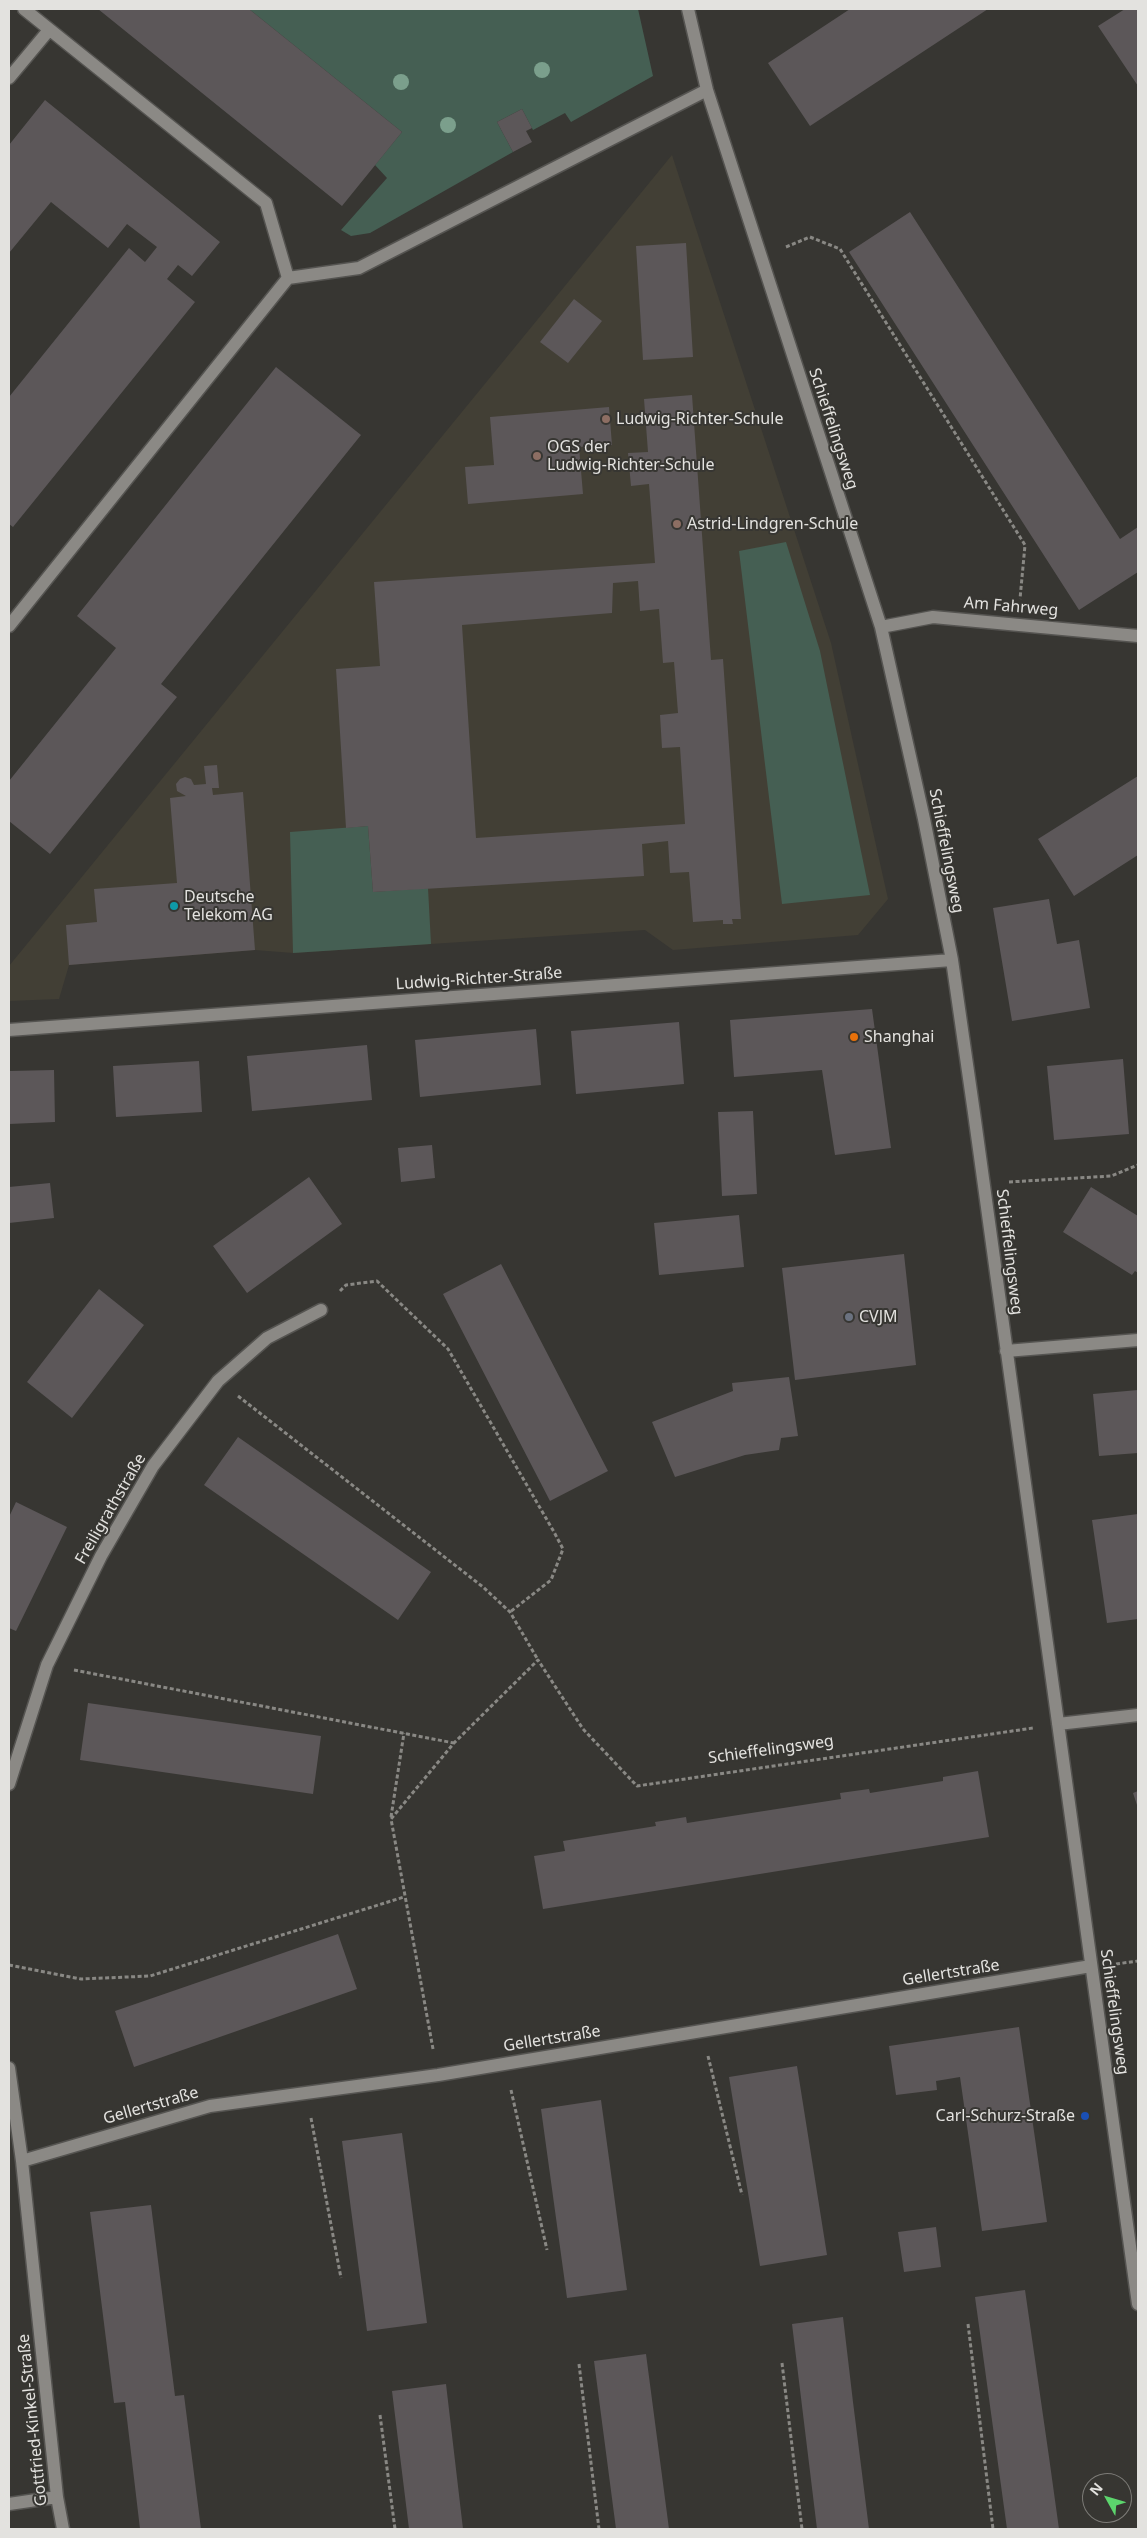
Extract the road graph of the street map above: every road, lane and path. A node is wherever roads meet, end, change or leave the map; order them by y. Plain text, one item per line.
1 (24, 9) edge
2 (688, 9) edge
3 (49, 30) junction
4 (9, 78) edge
5 (707, 90) junction
6 (760, 258) junction
7 (288, 278) junction
8 (1018, 623) junction
9 (9, 626) edge
10 (881, 627) junction
11 (1138, 636) edge
12 (952, 960) junction
13 (9, 1030) edge
14 (1138, 1165) edge
15 (984, 1183) junction
16 (321, 1310) joint
17 (1138, 1340) edge
18 (1006, 1351) junction
19 (218, 1381) junction
20 (510, 1612) junction
21 (538, 1660) junction
22 (47, 1665) junction
23 (1138, 1715) edge
24 (1058, 1724) junction
25 (404, 1733) junction
26 (454, 1743) junction
27 (9, 1784) edge
28 (391, 1819) junction
29 (404, 1897) junction
30 (9, 1964) edge
31 (1091, 1966) junction
32 (702, 2031) junction
33 (504, 2063) junction
34 (9, 2068) edge
35 (438, 2075) junction
36 (306, 2093) junction
37 (22, 2161) junction
38 (742, 2195) dead end
39 (548, 2250) dead end
40 (341, 2278) dead end
41 (1138, 2304) edge
42 (968, 2324) dead end
43 (782, 2363) dead end
44 (579, 2364) dead end
45 (380, 2415) dead end
46 (57, 2498) junction
47 (9, 2504) edge
48 (63, 2529) edge
49 (395, 2529) edge
50 (599, 2529) edge
51 (802, 2529) edge
52 (993, 2529) edge

1 - 3 street
2 - 5 street, Schieffelingsweg
3 - 4 street
3 - 7 street
5 - 6 street, Schieffelingsweg
5 - 7 street
6 - 8 path
6 - 10 street, Schieffelingsweg
7 - 9 street
8 - 10 street, Am Fahrweg
8 - 11 street, Am Fahrweg
10 - 12 street, Schieffelingsweg
12 - 13 street, Ludwig-Richter-Straße
12 - 15 street, Schieffelingsweg
14 - 15 path
15 - 18 street, Schieffelingsweg
16 - 19 street, Freiligrathstraße
16 - 20 path
17 - 18 street
18 - 24 street, Schieffelingsweg
19 - 20 path
19 - 22 street, Freiligrathstraße
20 - 21 path
21 - 24 path, Schieffelingsweg
21 - 26 path
22 - 25 path
22 - 27 street, Freiligrathstraße
23 - 24 street
24 - 31 street, Schieffelingsweg
25 - 26 path
25 - 28 path
26 - 28 path
28 - 29 path
29 - 30 path
29 - 35 path
31 - 32 street, Gellertstraße
31 - 41 street, Schieffelingsweg
32 - 33 street, Gellertstraße
32 - 38 path
33 - 35 street, Gellertstraße
33 - 39 path
34 - 37 street, Gottfried-Kinkel-Straße
35 - 36 street, Gellertstraße
36 - 37 street, Gellertstraße
36 - 40 path
37 - 46 street, Gottfried-Kinkel-Straße
42 - 52 path
43 - 51 path
44 - 50 path
45 - 49 path
46 - 47 street
46 - 48 street, Gottfried-Kinkel-Straße

